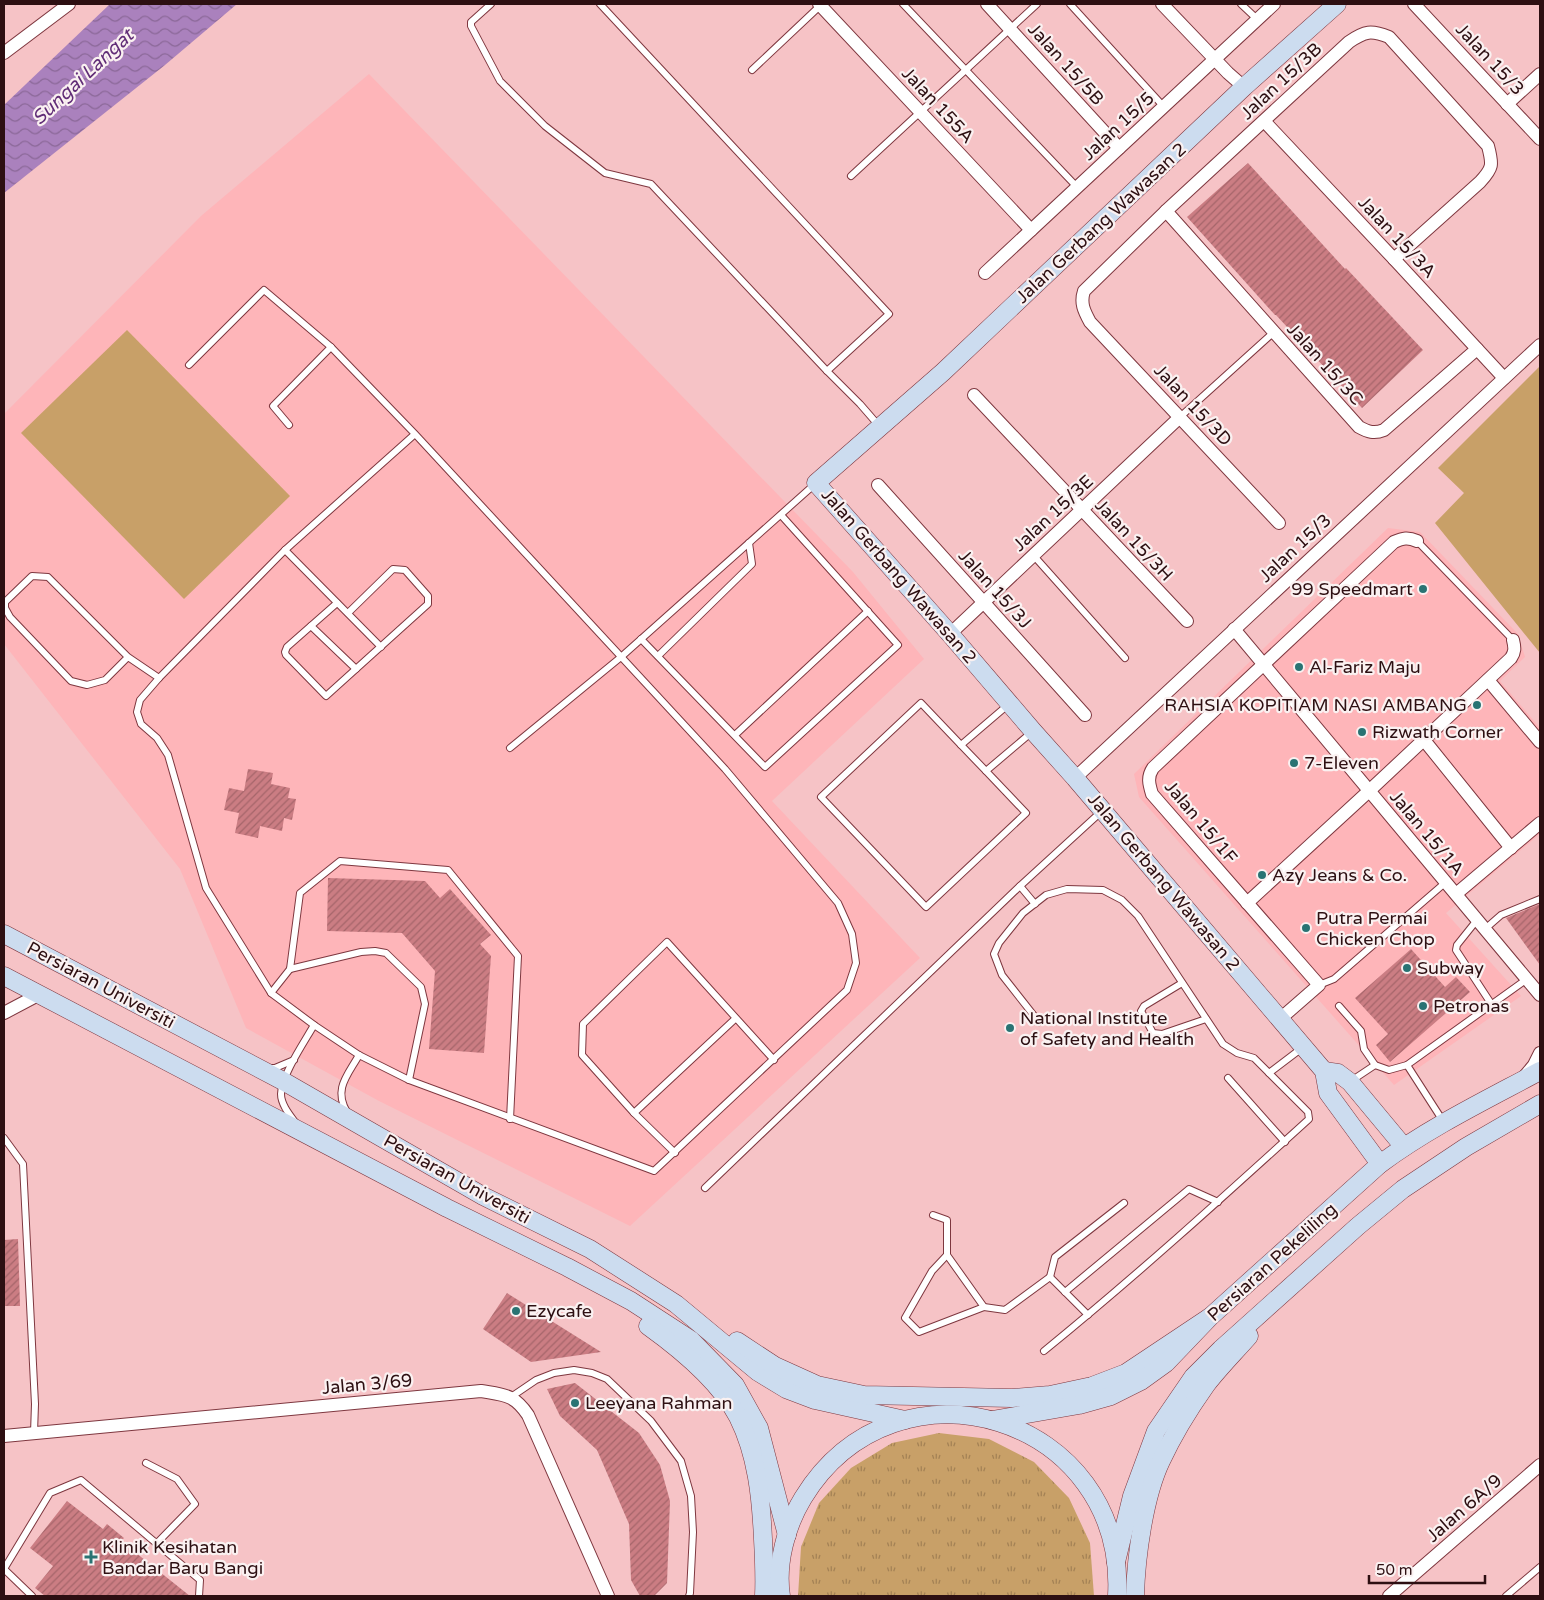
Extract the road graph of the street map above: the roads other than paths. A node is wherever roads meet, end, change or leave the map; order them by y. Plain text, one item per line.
1 (69, 4) edge
2 (491, 4) edge
3 (600, 4) edge
4 (820, 4) edge
5 (903, 4) edge
6 (987, 4) edge
7 (1037, 4) edge
8 (1070, 4) edge
9 (1162, 4) edge
10 (1241, 4) edge
11 (1274, 4) edge
12 (1338, 4) edge
13 (1414, 4) edge
14 (1257, 19) junction
15 (1010, 29) junction
16 (4, 52) edge
17 (1215, 59) junction
18 (752, 70) dead end
19 (966, 70) junction
20 (1540, 74) edge
21 (1244, 87) junction
22 (1507, 104) junction
23 (1164, 107) junction
24 (920, 112) junction
25 (1264, 121) junction
26 (1540, 139) edge
27 (1119, 148) junction
28 (851, 176) dead end
29 (1077, 187) junction
30 (1166, 211) junction
31 (1032, 230) junction
32 (1394, 259) junction
33 (985, 273) dead end
34 (1084, 311) joint
35 (1274, 332) junction
36 (1540, 345) edge
37 (330, 347) junction
38 (1477, 349) junction
39 (189, 365) dead end
40 (827, 371) junction
41 (1504, 378) junction
42 (974, 396) dead end
43 (1180, 417) junction
44 (289, 425) dead end
45 (880, 428) junction
46 (416, 434) junction
47 (816, 484) junction
48 (878, 485) dead end
49 (1082, 510) junction
50 (781, 515) junction
51 (1279, 523) dead end
52 (1417, 541) joint
53 (749, 543) junction
54 (285, 550) junction
55 (1034, 556) junction
56 (337, 603) junction
57 (984, 603) junction
58 (868, 611) junction
59 (348, 613) junction
60 (1186, 621) dead end
61 (311, 626) junction
62 (1234, 629) junction
63 (950, 634) junction
64 (641, 639) junction
65 (1513, 640) joint
66 (381, 647) junction
67 (658, 656) junction
68 (128, 657) junction
69 (621, 657) junction
70 (1125, 658) dead end
71 (1263, 664) junction
72 (356, 669) junction
73 (159, 678) junction
74 (1488, 680) junction
75 (1010, 703) junction
76 (1085, 716) dead end
77 (1032, 731) junction
78 (735, 735) junction
79 (1424, 740) junction
80 (1540, 742) edge
81 (961, 745) junction
82 (510, 748) dead end
83 (986, 771) junction
84 (1075, 778) junction
85 (1369, 791) junction
86 (1102, 810) junction
87 (1540, 823) edge
88 (1511, 848) junction
89 (1446, 882) junction
90 (1020, 886) junction
91 (1456, 894) junction
92 (1540, 899) edge
93 (1247, 903) junction
94 (1035, 904) junction
95 (1481, 924) junction
96 (4, 934) edge
97 (290, 969) junction
98 (4, 976) edge
99 (1527, 979) junction
100 (1182, 983) junction
101 (1318, 984) junction
102 (271, 993) junction
103 (1539, 993) edge
104 (38, 994) junction
105 (1492, 1005) junction
106 (1339, 1006) dead end
107 (4, 1013) edge
108 (736, 1018) junction
109 (1206, 1019) junction
110 (1280, 1019) junction
111 (1039, 1022) dead end
112 (314, 1025) junction
113 (1304, 1047) junction
114 (1540, 1053) edge
115 (359, 1055) junction
116 (295, 1059) junction
117 (774, 1060) junction
118 (1406, 1064) junction
119 (1375, 1065) junction
120 (257, 1067) junction
121 (1324, 1071) junction
122 (1540, 1071) edge
123 (1269, 1073) junction
124 (1228, 1078) dead end
125 (409, 1080) junction
126 (283, 1081) junction
127 (1350, 1082) junction
128 (1519, 1082) junction
129 (1540, 1104) edge
130 (634, 1113) junction
131 (510, 1119) junction
132 (353, 1122) junction
133 (1444, 1122) junction
134 (300, 1131) junction
135 (4, 1138) edge
136 (1284, 1142) junction
137 (1404, 1147) junction
138 (675, 1153) junction
139 (1380, 1164) junction
140 (705, 1188) dead end
141 (1218, 1202) junction
142 (1124, 1204) dead end
143 (933, 1215) dead end
144 (590, 1249) junction
145 (947, 1254) junction
146 (567, 1267) junction
147 (1050, 1277) junction
148 (1065, 1292) junction
149 (1282, 1295) junction
150 (984, 1307) junction
151 (1088, 1316) junction
152 (1210, 1317) junction
153 (1044, 1351) dead end
154 (511, 1397) junction
155 (905, 1420) junction
156 (992, 1420) junction
157 (34, 1433) junction
158 (4, 1436) edge
159 (146, 1463) dead end
160 (1540, 1465) edge
161 (787, 1535) junction
162 (157, 1543) junction
163 (1116, 1562) junction
164 (1540, 1567) edge
165 (4, 1569) edge
166 (32, 1596) edge
167 (199, 1596) edge
168 (608, 1596) edge
169 (689, 1596) edge
170 (764, 1596) edge
171 (781, 1596) edge
172 (1117, 1596) edge
173 (1135, 1596) edge
174 (1389, 1596) edge
175 (1506, 1596) edge

1 - 16 street
2 - 40 lane
3 - 40 lane
4 - 18 lane
4 - 24 street, Jalan 155A
5 - 19 lane
6 - 15 street, Jalan 15/5B
7 - 15 lane
8 - 23 lane
9 - 17 street
10 - 14 lane
11 - 14 street, Jalan 15/5
12 - 21 main road, Jalan Gerbang Wawasan 2
13 - 22 street, Jalan 15/3
14 - 17 street, Jalan 15/5
15 - 19 lane
15 - 27 street, Jalan 15/5B
17 - 21 street
17 - 23 street, Jalan 15/5
19 - 24 lane
19 - 29 lane
20 - 22 street
21 - 45 main road, Jalan Gerbang Wawasan 2
22 - 26 street, Jalan 15/3
23 - 27 street, Jalan 15/5
24 - 28 lane
24 - 31 street, Jalan 155A
25 - 30 street, Jalan 15/3B
25 - 32 street, Jalan 15/3A
25 - 32 street, Jalan 15/3B
27 - 29 street, Jalan 15/5
29 - 31 street, Jalan 15/5
30 - 34 street, Jalan 15/3B
30 - 35 street, Jalan 15/3C
31 - 33 street, Jalan 15/5
32 - 38 street, Jalan 15/3A
34 - 43 street, Jalan 15/3D
35 - 38 street, Jalan 15/3C
35 - 43 lane
36 - 41 street, Jalan 15/3
37 - 39 lane
37 - 44 lane
37 - 46 lane
38 - 41 street, Jalan 15/3A
40 - 45 lane
41 - 62 street, Jalan 15/3
42 - 49 street, Jalan 15/3H
43 - 49 street, Jalan 15/3E
43 - 51 street, Jalan 15/3D
45 - 47 main road, Jalan Gerbang Wawasan 2
46 - 54 lane
46 - 69 lane
47 - 50 lane
47 - 63 main road, Jalan Gerbang Wawasan 2
48 - 57 street, Jalan 15/3J
49 - 55 street, Jalan 15/3E
49 - 60 street, Jalan 15/3H
50 - 53 lane
50 - 58 lane
52 - 65 lane
52 - 71 street
53 - 64 lane
53 - 67 lane
54 - 56 lane
54 - 73 lane
55 - 57 street, Jalan 15/3E
55 - 70 lane
56 - 59 lane
56 - 61 lane
57 - 63 street, Jalan 15/3E
57 - 76 street, Jalan 15/3J
58 - 78 lane
58 - 78 lane
59 - 66 lane
59 - 66 lane
61 - 72 lane
61 - 72 lane
62 - 71 street, Jalan 15/1A
62 - 84 street, Jalan 15/3
63 - 75 main road, Jalan Gerbang Wawasan 2
64 - 67 lane
64 - 69 lane
65 - 74 street
66 - 72 lane
67 - 78 lane
68 - 68 lane
68 - 73 lane
69 - 82 lane
69 - 117 lane
71 - 85 street, Jalan 15/1A
71 - 93 street, Jalan 15/1F
73 - 102 lane
74 - 79 street
74 - 80 street
75 - 77 main road, Jalan Gerbang Wawasan 2
75 - 81 lane
77 - 83 lane
77 - 84 main road, Jalan Gerbang Wawasan 2
79 - 85 street
79 - 88 street
81 - 83 lane
81 - 83 lane
84 - 86 main road, Jalan Gerbang Wawasan 2
85 - 89 street, Jalan 15/1A
85 - 93 street
86 - 90 lane
86 - 110 main road, Jalan Gerbang Wawasan 2
87 - 88 street
88 - 91 street
89 - 91 street, Jalan 15/1A
89 - 101 lane
90 - 94 lane
90 - 140 lane
91 - 95 street, Jalan 15/1A
92 - 95 lane
93 - 101 street, Jalan 15/1F
94 - 100 lane
94 - 111 lane
95 - 99 street, Jalan 15/1A
95 - 105 lane
96 - 120 main road, Persiaran Universiti
97 - 102 lane
97 - 125 lane
97 - 131 lane
98 - 104 main road, Persiaran Universiti
99 - 103 street, Jalan 15/1A
99 - 105 lane
100 - 109 lane
100 - 109 lane
101 - 110 street
102 - 112 lane
104 - 107 street
104 - 134 main road, Persiaran Universiti
105 - 118 lane
106 - 119 lane
108 - 117 lane
108 - 130 lane
108 - 130 lane
109 - 123 lane
110 - 113 main road, Jalan Gerbang Wawasan 2
112 - 115 lane
112 - 116 lane
113 - 121 main road, Jalan Gerbang Wawasan 2
113 - 123 lane
114 - 128 street
115 - 125 lane
115 - 132 lane
116 - 120 lane
116 - 126 lane
117 - 138 lane
118 - 119 lane
118 - 133 lane
119 - 127 lane
120 - 126 main road, Persiaran Universiti
121 - 127 main road, Jalan Gerbang Wawasan 2
121 - 139 main road, Jalan Gerbang Wawasan 2
122 - 128 main road, Persiaran Pekeliling
123 - 136 lane
124 - 136 lane
125 - 131 lane
126 - 132 main road, Persiaran Universiti
126 - 134 lane
127 - 137 main road, Jalan Gerbang Wawasan 2
128 - 133 main road, Persiaran Pekeliling
129 - 149 main road, Persiaran Pekeliling
130 - 138 lane
131 - 138 lane
132 - 144 main road, Persiaran Universiti
133 - 137 main road, Persiaran Pekeliling
134 - 146 main road, Persiaran Universiti
135 - 157 lane
136 - 141 lane
137 - 139 main road, Persiaran Pekeliling
139 - 152 main road, Persiaran Pekeliling
141 - 148 lane
141 - 151 lane
142 - 147 lane
143 - 145 lane
144 - 152 main road
144 - 155 main road, Persiaran Universiti
145 - 150 lane
145 - 150 lane
146 - 161 main road, Persiaran Universiti
146 - 170 main road
147 - 148 lane
147 - 150 lane
148 - 151 lane
149 - 163 main road, Persiaran Pekeliling
149 - 173 main road
151 - 153 lane
152 - 156 main road, Persiaran Pekeliling
154 - 157 street, Jalan 3/69
154 - 168 street
154 - 169 lane
155 - 156 main road
155 - 161 main road
156 - 163 main road
157 - 158 street, Jalan 3/69
159 - 162 lane
160 - 174 street, Jalan 6A/9
161 - 171 main road
162 - 165 lane
162 - 167 lane
163 - 172 main road
164 - 175 lane
165 - 166 lane

